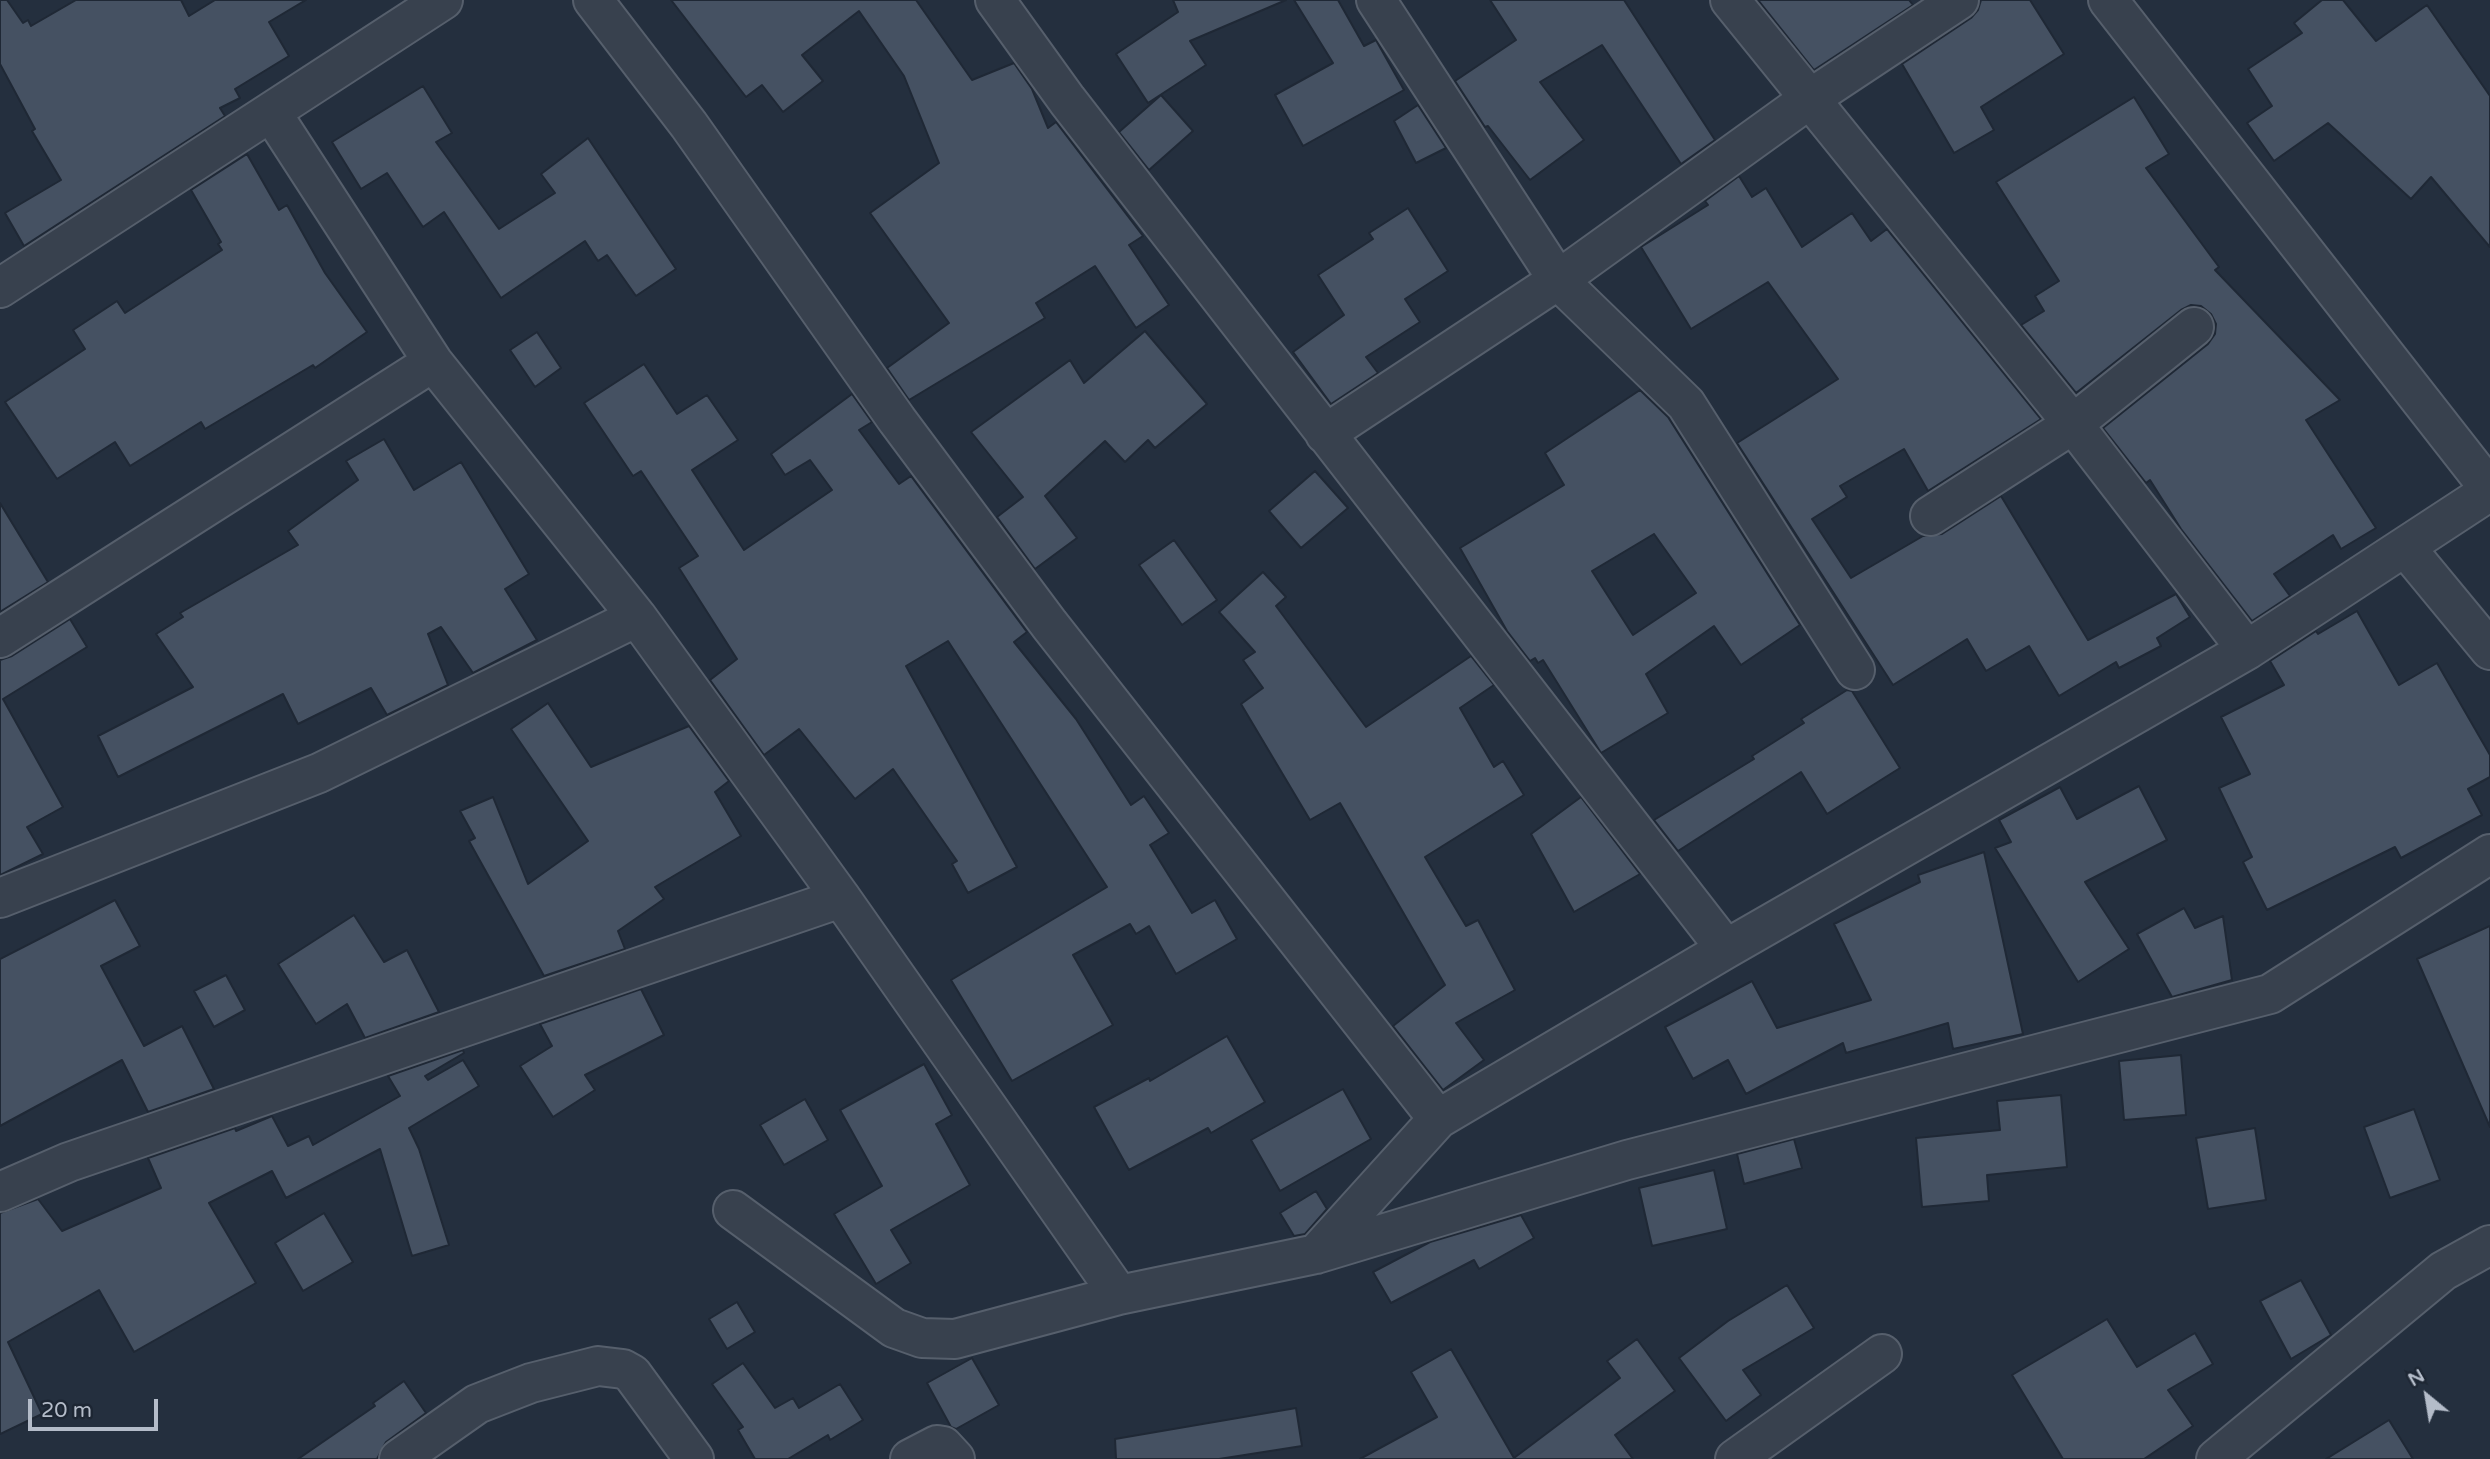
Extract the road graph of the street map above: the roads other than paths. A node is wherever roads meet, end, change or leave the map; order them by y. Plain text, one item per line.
1 (443, 0) edge
2 (593, 0) edge
3 (995, 0) edge
4 (1376, 0) edge
5 (1730, 0) edge
6 (1959, 0) edge
7 (2108, 0) edge
8 (1808, 100) junction
9 (271, 112) junction
10 (1558, 280) junction
11 (0, 288) edge
12 (2194, 327) dead end
13 (433, 362) junction
14 (2073, 424) junction
15 (1325, 433) junction
16 (2490, 490) edge
17 (1930, 516) dead end
18 (2405, 547) junction
19 (637, 617) junction
20 (0, 638) edge
21 (2247, 650) junction
22 (2490, 650) edge
23 (1855, 670) dead end
24 (2490, 854) edge
25 (0, 898) edge
26 (841, 898) junction
27 (1726, 949) junction
28 (1438, 1119) junction
29 (0, 1192) edge
30 (733, 1210) dead end
31 (2490, 1245) edge
32 (1316, 1254) junction
33 (1119, 1295) junction
34 (1882, 1354) dead end
35 (399, 1459) edge
36 (694, 1459) edge
37 (910, 1459) edge
38 (955, 1459) edge
39 (1735, 1459) edge
40 (2216, 1459) edge

1 - 9 street
2 - 28 street
3 - 15 street
4 - 10 street
5 - 8 street
6 - 8 street
7 - 16 street
8 - 10 street
8 - 14 street
9 - 11 street
9 - 13 street
10 - 15 street
10 - 23 street
12 - 14 street
13 - 19 street
13 - 20 street
14 - 17 street
14 - 21 street
15 - 27 street
16 - 18 street
18 - 21 street
18 - 22 street
19 - 25 street
19 - 26 street
21 - 27 street
24 - 32 street
26 - 29 street
26 - 33 street
27 - 28 street
28 - 32 street
30 - 33 street
31 - 40 street
32 - 33 street
34 - 39 street
35 - 36 street
37 - 38 street

